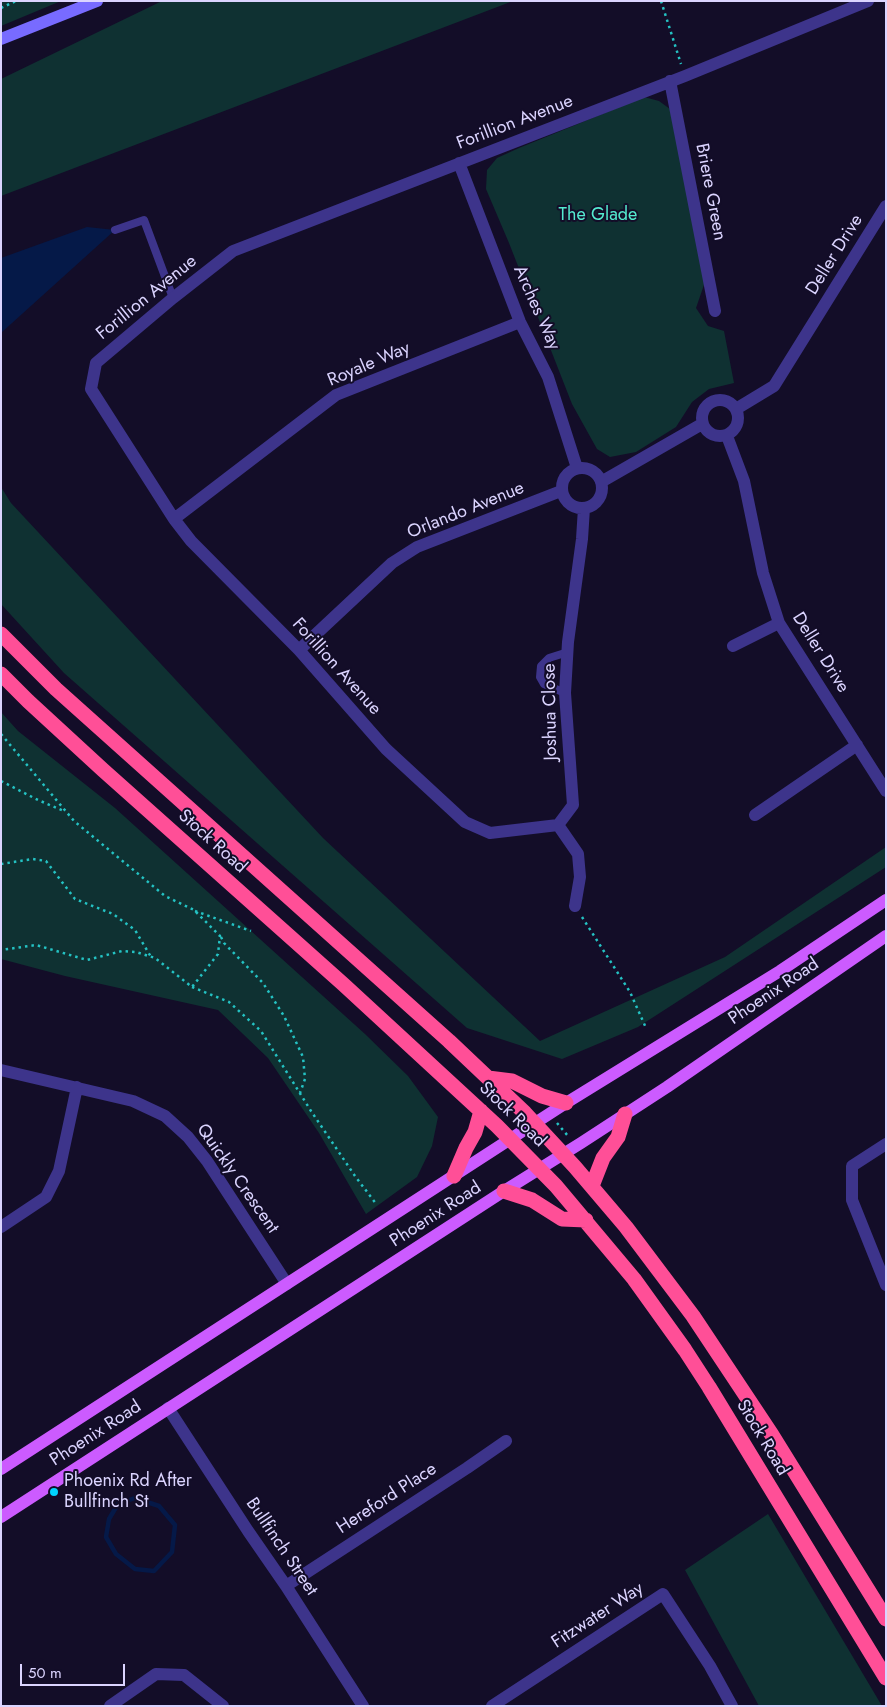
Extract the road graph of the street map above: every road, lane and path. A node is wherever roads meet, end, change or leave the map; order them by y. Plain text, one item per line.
1 (16, 1) edge
2 (97, 1) edge
3 (660, 1) edge
4 (868, 1) edge
5 (1, 8) edge
6 (1, 39) edge
7 (685, 76) junction
8 (670, 81) junction
9 (460, 163) junction
10 (886, 206) edge
11 (115, 230) dead end
12 (174, 298) junction
13 (715, 311) dead end
14 (520, 322) junction
15 (736, 409) junction
16 (702, 424) junction
17 (727, 436) junction
18 (577, 468) junction
19 (601, 482) junction
20 (562, 491) junction
21 (584, 508) junction
22 (174, 518) junction
23 (779, 623) junction
24 (1, 634) edge
25 (733, 646) dead end
26 (299, 650) junction
27 (568, 652) junction
28 (1, 674) edge
29 (565, 693) junction
30 (1, 734) edge
31 (857, 745) junction
32 (1, 781) edge
33 (886, 791) edge
34 (65, 811) junction
35 (755, 816) dead end
36 (558, 824) junction
37 (1, 864) edge
38 (886, 900) edge
39 (575, 906) joint
40 (194, 910) junction
41 (250, 930) dead end
42 (220, 936) junction
43 (886, 936) edge
44 (1, 950) edge
45 (151, 957) junction
46 (192, 987) junction
47 (646, 1028) dead end
48 (1, 1070) edge
49 (488, 1078) junction
50 (77, 1087) junction
51 (300, 1092) junction
52 (566, 1103) junction
53 (481, 1111) junction
54 (549, 1114) junction
55 (625, 1114) junction
56 (535, 1124) junction
57 (511, 1140) junction
58 (886, 1144) edge
59 (570, 1150) junction
60 (539, 1168) junction
61 (454, 1176) junction
62 (592, 1186) junction
63 (504, 1191) junction
64 (377, 1205) dead end
65 (586, 1220) junction
66 (1, 1227) edge
67 (287, 1284) junction
68 (886, 1285) edge
69 (168, 1408) junction
70 (506, 1441) dead end
71 (1, 1469) edge
72 (1, 1517) edge
73 (286, 1586) junction
74 (886, 1620) edge
75 (886, 1678) edge
76 (110, 1706) edge
77 (224, 1706) edge
78 (363, 1706) edge
79 (492, 1706) edge
80 (732, 1706) edge

1 - 5 path
2 - 6 main road
3 - 7 path
4 - 7 street, Forillion Avenue
7 - 8 street, Forillion Avenue
8 - 9 street, Forillion Avenue
8 - 13 street, Briere Green
9 - 12 street, Forillion Avenue
9 - 14 street, Arches Way
10 - 15 street, Deller Drive
11 - 12 lane
12 - 22 street, Forillion Avenue
14 - 18 street, Arches Way
14 - 22 street, Royale Way
15 - 16 street
15 - 17 street
16 - 17 street
16 - 19 street
17 - 23 street, Deller Drive
18 - 19 street
18 - 20 street
19 - 21 street
20 - 21 street
20 - 26 street, Orlando Avenue
21 - 27 street, Joshua Close
22 - 26 street, Forillion Avenue
23 - 25 street
23 - 31 street, Deller Drive
24 - 49 highway, Stock Road
26 - 36 street, Forillion Avenue
27 - 29 street, Joshua Close
27 - 29 lane
28 - 53 highway, Stock Road
29 - 36 street, Joshua Close
30 - 34 path
31 - 33 street, Deller Drive
31 - 35 street
32 - 34 path
34 - 40 path
36 - 39 street
37 - 45 path
38 - 52 main road, Phoenix Road
39 - 47 path
40 - 41 path
40 - 42 path
42 - 46 path
42 - 51 path
43 - 55 main road, Phoenix Road
44 - 45 path
45 - 46 path
46 - 51 path
48 - 50 street, Quickly Crescent
49 - 52 highway
49 - 56 highway, Stock Road
50 - 66 street
50 - 67 street, Quickly Crescent
51 - 64 path
52 - 54 main road, Phoenix Road
53 - 57 highway, Stock Road
53 - 61 highway
54 - 56 main road, Phoenix Road
54 - 59 path
55 - 59 main road, Phoenix Road
55 - 62 highway
56 - 57 main road, Phoenix Road
56 - 59 highway, Stock Road
57 - 60 highway, Stock Road
57 - 61 main road, Phoenix Road
58 - 68 street
59 - 60 main road, Phoenix Road
59 - 62 highway, Stock Road
60 - 63 main road, Phoenix Road
60 - 65 highway, Stock Road
61 - 67 main road, Phoenix Road
62 - 74 highway, Stock Road
63 - 65 highway
63 - 69 main road, Phoenix Road
65 - 75 highway, Stock Road
67 - 71 main road, Phoenix Road
69 - 72 main road, Phoenix Road
69 - 73 street, Bullfinch Street
70 - 73 street, Hereford Place
73 - 78 street, Bullfinch Street
76 - 77 street
79 - 80 street, Fitzwater Way

